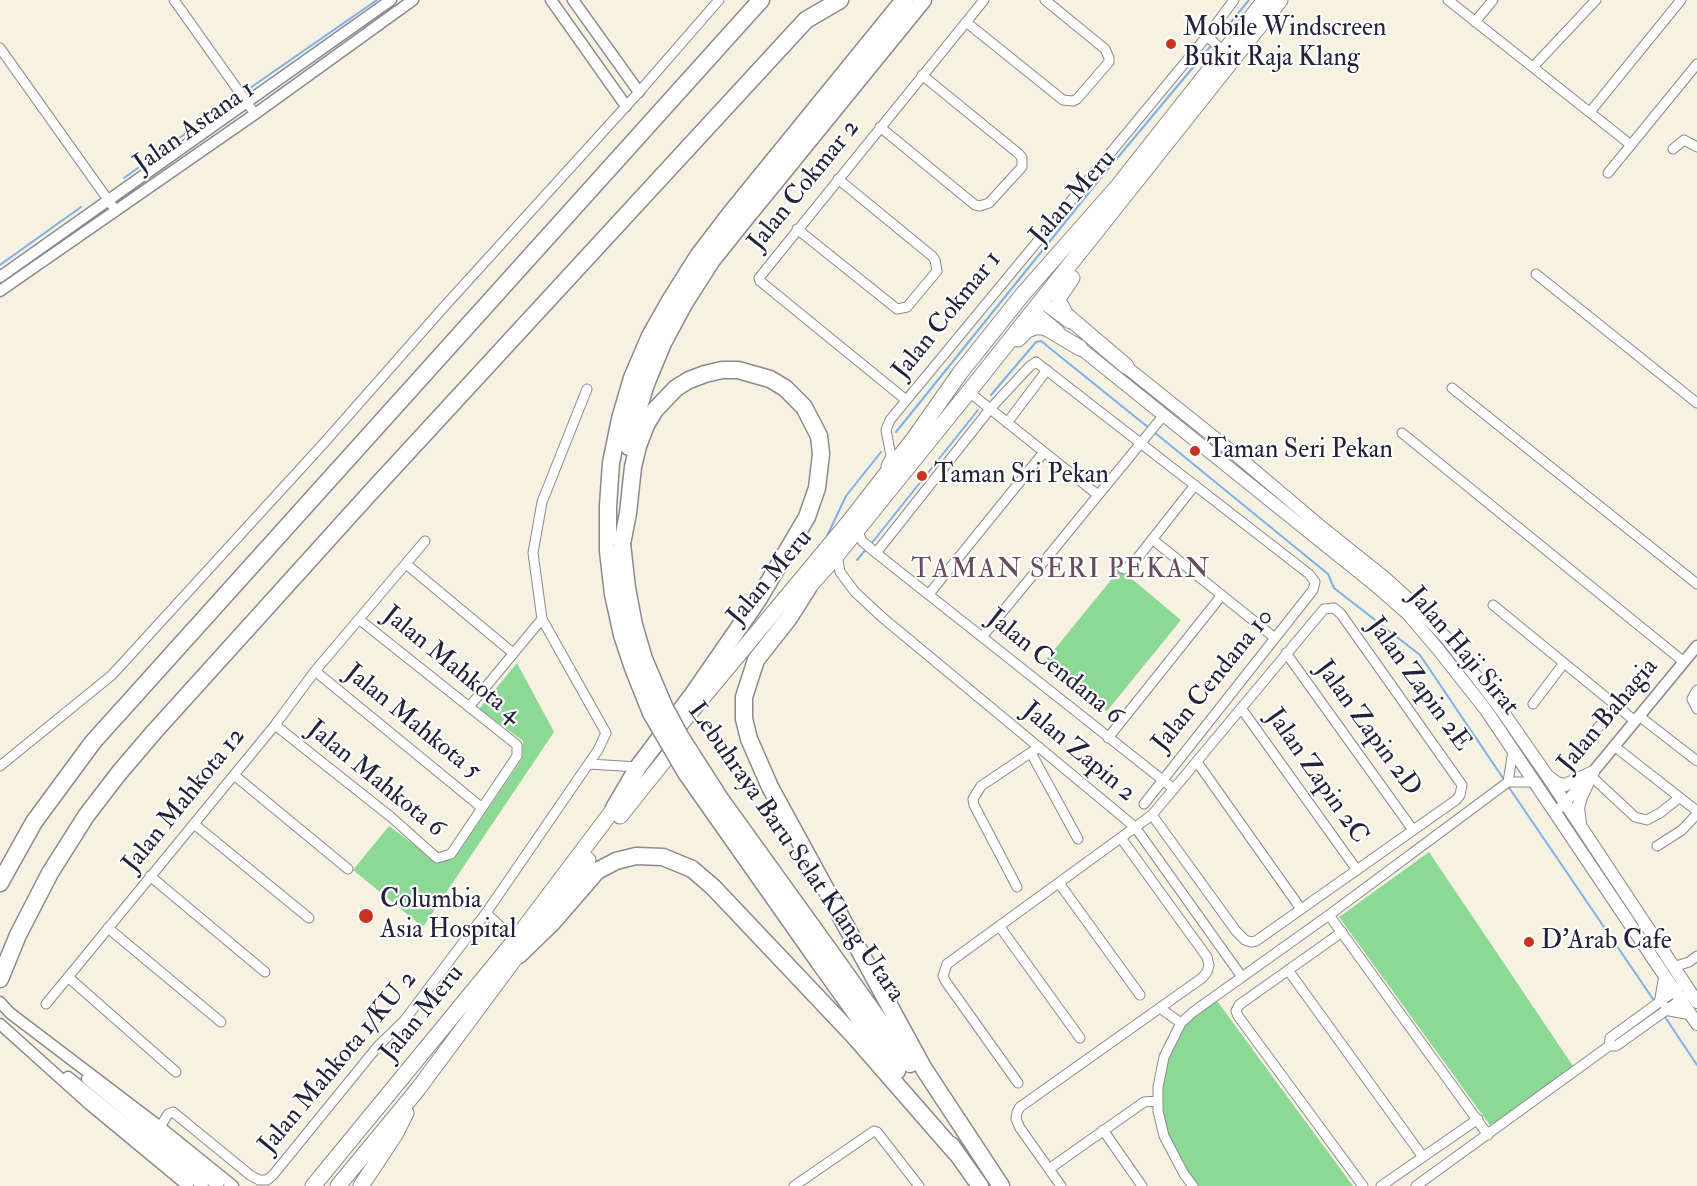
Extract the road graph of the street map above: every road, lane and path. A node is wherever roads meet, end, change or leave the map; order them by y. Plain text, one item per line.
1 (174, 0) edge
2 (391, 0) edge
3 (413, 0) edge
4 (551, 0) edge
5 (573, 0) edge
6 (718, 0) edge
7 (761, 0) edge
8 (840, 0) edge
9 (904, 0) edge
10 (923, 0) edge
11 (984, 0) edge
12 (1045, 0) edge
13 (1234, 0) edge
14 (1265, 0) edge
15 (1280, 0) edge
16 (1448, 0) edge
17 (1493, 0) edge
18 (1596, 0) edge
19 (1681, 0) edge
20 (966, 22) junction
21 (1475, 22) junction
22 (1207, 36) junction
23 (0, 48) edge
24 (1224, 52) junction
25 (1697, 64) edge
26 (1533, 67) junction
27 (922, 75) junction
28 (639, 92) junction
29 (246, 103) junction
30 (626, 106) junction
31 (1590, 112) junction
32 (255, 114) junction
33 (880, 127) junction
34 (1631, 145) junction
35 (1697, 147) edge
36 (1673, 149) dead end
37 (1608, 173) dead end
38 (838, 179) junction
39 (1135, 183) junction
40 (1118, 186) junction
41 (108, 200) junction
42 (116, 211) junction
43 (796, 229) junction
44 (1536, 274) dead end
45 (0, 277) edge
46 (0, 291) edge
47 (1036, 305) junction
48 (1080, 348) junction
49 (1126, 366) junction
50 (1047, 370) junction
51 (587, 388) dead end
52 (972, 388) junction
53 (1452, 388) dead end
54 (906, 400) junction
55 (1697, 403) edge
56 (990, 410) junction
57 (1159, 421) junction
58 (1007, 423) junction
59 (1402, 434) dead end
60 (1144, 439) junction
61 (888, 440) junction
62 (911, 443) junction
63 (1044, 452) junction
64 (1195, 485) junction
65 (1098, 495) junction
66 (853, 527) junction
67 (1152, 539) junction
68 (425, 541) dead end
69 (615, 547) junction
70 (872, 549) junction
71 (837, 555) junction
72 (406, 564) junction
73 (1122, 568) dead end
74 (1697, 584) edge
75 (808, 588) junction
76 (929, 594) junction
77 (1221, 595) junction
78 (1493, 605) dead end
79 (542, 619) junction
80 (360, 620) junction
81 (982, 637) junction
82 (1275, 638) junction
83 (1697, 646) edge
84 (513, 653) junction
85 (1286, 653) junction
86 (1684, 662) junction
87 (1564, 663) junction
88 (315, 671) junction
89 (1697, 690) edge
90 (1533, 704) dead end
91 (1616, 706) junction
92 (469, 707) junction
93 (1241, 708) junction
94 (1697, 710) edge
95 (1637, 719) junction
96 (275, 725) junction
97 (1108, 738) junction
98 (1614, 746) junction
99 (1039, 747) junction
100 (1513, 752) junction
101 (1031, 753) junction
102 (1697, 761) edge
103 (1197, 762) junction
104 (1569, 763) dead end
105 (589, 764) junction
106 (0, 766) edge
107 (638, 767) junction
108 (1546, 774) junction
109 (1592, 774) junction
110 (234, 775) junction
111 (1161, 781) junction
112 (1508, 782) junction
113 (1534, 782) junction
114 (1174, 789) junction
115 (1679, 798) junction
116 (1144, 804) dead end
117 (1565, 804) junction
118 (481, 807) junction
119 (614, 808) junction
120 (1554, 813) junction
121 (1697, 813) edge
122 (1152, 815) junction
123 (194, 824) junction
124 (1135, 827) junction
125 (1580, 827) junction
126 (1413, 830) junction
127 (1121, 838) junction
128 (1078, 839) dead end
129 (1657, 846) dead end
130 (348, 869) dead end
131 (1356, 870) junction
132 (150, 876) junction
133 (0, 883) edge
134 (1059, 883) junction
135 (1017, 887) dead end
136 (1301, 909) junction
137 (486, 913) junction
138 (1329, 915) junction
139 (309, 918) dead end
140 (1000, 927) junction
141 (108, 928) junction
142 (1342, 932) junction
143 (517, 948) junction
144 (824, 956) junction
145 (1697, 956) edge
146 (1673, 966) junction
147 (1288, 970) junction
148 (265, 972) dead end
149 (1242, 977) junction
150 (68, 978) junction
151 (1665, 978) junction
152 (0, 979) edge
153 (1685, 994) edge
154 (1140, 995) dead end
155 (0, 1002) edge
156 (46, 1004) dead end
157 (1663, 1006) junction
158 (1160, 1008) junction
159 (1689, 1013) junction
160 (221, 1022) dead end
161 (1181, 1023) junction
162 (0, 1024) edge
163 (1697, 1024) edge
164 (34, 1030) junction
165 (1080, 1038) dead end
166 (19, 1041) junction
167 (176, 1072) dead end
168 (1018, 1083) dead end
169 (418, 1089) junction
170 (1158, 1101) junction
171 (1478, 1119) junction
172 (160, 1127) junction
173 (1103, 1130) junction
174 (1488, 1135) junction
175 (956, 1154) junction
176 (1423, 1157) junction
177 (1049, 1169) junction
178 (797, 1185) edge
179 (188, 1186) edge
180 (203, 1186) edge
181 (218, 1186) edge
182 (233, 1186) edge
183 (313, 1186) edge
184 (338, 1186) edge
185 (361, 1186) edge
186 (919, 1186) edge
187 (980, 1186) edge
188 (1000, 1186) edge
189 (1061, 1186) edge
190 (1142, 1186) edge
191 (1193, 1186) edge
192 (1362, 1186) edge
193 (1381, 1186) edge
194 (1416, 1186) edge

1 - 29 street
2 - 29 street, Jalan Astana 1
3 - 32 street, Jalan Astana 1
4 - 30 street
5 - 28 street
6 - 28 street
7 - 133 highway
8 - 152 highway
9 - 69 highway, Lebuhraya Baru Selat Klang Utara
10 - 69 highway, Lebuhraya Baru Selat Klang Utara
11 - 20 street, Jalan Cokmar 2
12 - 20 street
13 - 22 street, Jalan Cokmar 1
14 - 24 highway, Jalan Meru
15 - 39 highway, Jalan Meru
16 - 21 street
17 - 21 street
18 - 26 street
19 - 31 street
20 - 27 street, Jalan Cokmar 2
21 - 26 street
22 - 24 street
22 - 54 street, Jalan Cokmar 1
23 - 41 street
24 - 40 highway, Jalan Meru
25 - 34 street
26 - 31 street
27 - 33 street, Jalan Cokmar 2
27 - 33 street
28 - 30 street
29 - 32 street
29 - 41 street, Jalan Astana 1
30 - 106 street
31 - 34 street
32 - 42 street, Jalan Astana 1
33 - 38 street, Jalan Cokmar 2
34 - 37 street
35 - 36 street
38 - 43 street, Jalan Cokmar 2
38 - 43 street
39 - 47 highway, Jalan Meru
39 - 49 highway
40 - 47 highway
40 - 62 highway, Jalan Meru
41 - 42 street
41 - 45 street, Jalan Astana 1
42 - 46 street, Jalan Astana 1
43 - 54 street, Jalan Cokmar 2
44 - 55 street
47 - 48 main road, Jalan Haji Sirat
47 - 49 main road, Jalan Haji Sirat
47 - 52 highway, Jalan Meru
47 - 62 highway
48 - 52 highway
48 - 57 main road, Jalan Haji Sirat
49 - 108 main road, Jalan Haji Sirat
50 - 56 street
50 - 58 street
50 - 60 street
51 - 79 street
52 - 56 street
52 - 66 highway, Jalan Meru
53 - 74 street
54 - 61 street, Jalan Cokmar 1
56 - 58 street
56 - 70 street
57 - 60 street
57 - 100 main road, Jalan Haji Sirat
58 - 63 street
59 - 86 street
60 - 64 street
60 - 65 street
61 - 62 street
61 - 66 street, Jalan Cokmar 1
62 - 66 highway, Jalan Meru
63 - 65 street
63 - 76 street
64 - 67 street
64 - 82 street, Jalan Cendana 10
65 - 81 street
66 - 70 street, Jalan Cendana 6
66 - 71 highway, Jalan Meru
66 - 119 highway, Jalan Meru
67 - 73 street
67 - 77 street
68 - 72 street, Jalan Mahkota 12
69 - 107 highway
69 - 144 highway, Lebuhraya Baru Selat Klang Utara, bridge
70 - 76 street, Jalan Cendana 6
71 - 75 highway, Jalan Meru
71 - 99 street, Jalan Zapin 2
72 - 80 street, Jalan Mahkota 12
72 - 84 street
75 - 143 highway, Jalan Meru
75 - 188 highway
76 - 81 street, Jalan Cendana 6
77 - 82 street
77 - 97 street
78 - 87 street
79 - 84 street
79 - 105 street
80 - 88 street, Jalan Mahkota 12
80 - 92 street, Jalan Mahkota 4
81 - 97 street, Jalan Cendana 6
82 - 111 street, Jalan Cendana 10
83 - 86 street, Jalan Bahagia
84 - 92 street
85 - 93 street
85 - 126 street, Jalan Zapin 2D
85 - 126 street, Jalan Zapin 2E
86 - 95 street, Jalan Bahagia
87 - 90 street
87 - 91 street
88 - 96 street, Jalan Mahkota 12
88 - 118 street, Jalan Mahkota 5
89 - 94 street
91 - 95 street
91 - 104 street
92 - 118 street, Jalan Mahkota 4
93 - 103 street
93 - 131 street, Jalan Zapin 2C
95 - 98 street, Jalan Bahagia
95 - 102 street
96 - 110 street, Jalan Mahkota 12
96 - 118 street, Jalan Mahkota 6
97 - 111 street, Jalan Cendana 6
98 - 109 street, Jalan Bahagia
98 - 115 street
99 - 101 street
99 - 124 street, Jalan Zapin 2
100 - 112 street
100 - 113 main road, Jalan Haji Sirat
101 - 128 street
101 - 135 street
103 - 114 street
103 - 136 street
105 - 107 street
105 - 137 street
107 - 119 highway
108 - 109 main road
108 - 117 main road, Jalan Haji Sirat
109 - 115 street
109 - 117 street, Jalan Bahagia
109 - 125 main road
110 - 123 street, Jalan Mahkota 12
110 - 130 street
111 - 114 street, Jalan Cendana 6
111 - 116 street, Jalan Cendana 10
112 - 113 street
112 - 138 street
113 - 120 main road, Jalan Haji Sirat
114 - 122 street
115 - 121 street
117 - 120 street, Jalan Bahagia
117 - 125 main road, Jalan Haji Sirat
119 - 143 highway, Jalan Meru
120 - 151 main road, Jalan Haji Sirat
121 - 129 street
122 - 124 street
122 - 136 street
123 - 132 street, Jalan Mahkota 12
123 - 139 street
124 - 127 street
124 - 149 street, Jalan Zapin 2
125 - 146 main road, Jalan Haji Sirat
126 - 131 street
127 - 134 street
127 - 158 street
131 - 136 street
132 - 141 street, Jalan Mahkota 12
132 - 148 street
134 - 140 street
134 - 154 street
137 - 143 street
137 - 172 street, Jalan Mahkota 1/KU 2
138 - 142 street
138 - 149 street
140 - 165 street
140 - 168 street
141 - 150 street, Jalan Mahkota 12
141 - 160 street
142 - 147 street
142 - 171 street
143 - 169 highway, Jalan Meru
143 - 175 highway
143 - 183 highway, Jalan Meru
144 - 175 highway, Lebuhraya Baru Selat Klang Utara
144 - 188 highway, Lebuhraya Baru Selat Klang Utara
145 - 146 street
146 - 153 main road, Jalan Haji Sirat
147 - 176 street
147 - 192 street
149 - 161 street
150 - 156 street, Jalan Mahkota 12
150 - 167 street
151 - 153 main road, Jalan Haji Sirat
151 - 157 main road
153 - 157 street
153 - 159 main road, Jalan Haji Sirat
155 - 164 street
157 - 159 main road
157 - 174 street
158 - 161 street
158 - 177 street
159 - 163 main road, Jalan Haji Sirat
161 - 170 street
162 - 166 street
164 - 172 street
164 - 181 street
166 - 179 street
166 - 180 street
169 - 184 highway, Jalan Meru
169 - 185 highway
170 - 173 street
170 - 191 street
171 - 174 street
171 - 176 street
172 - 182 street
173 - 177 street
173 - 190 street
174 - 194 street
175 - 187 highway, Lebuhraya Baru Selat Klang Utara
176 - 193 street
177 - 189 street
178 - 186 street

